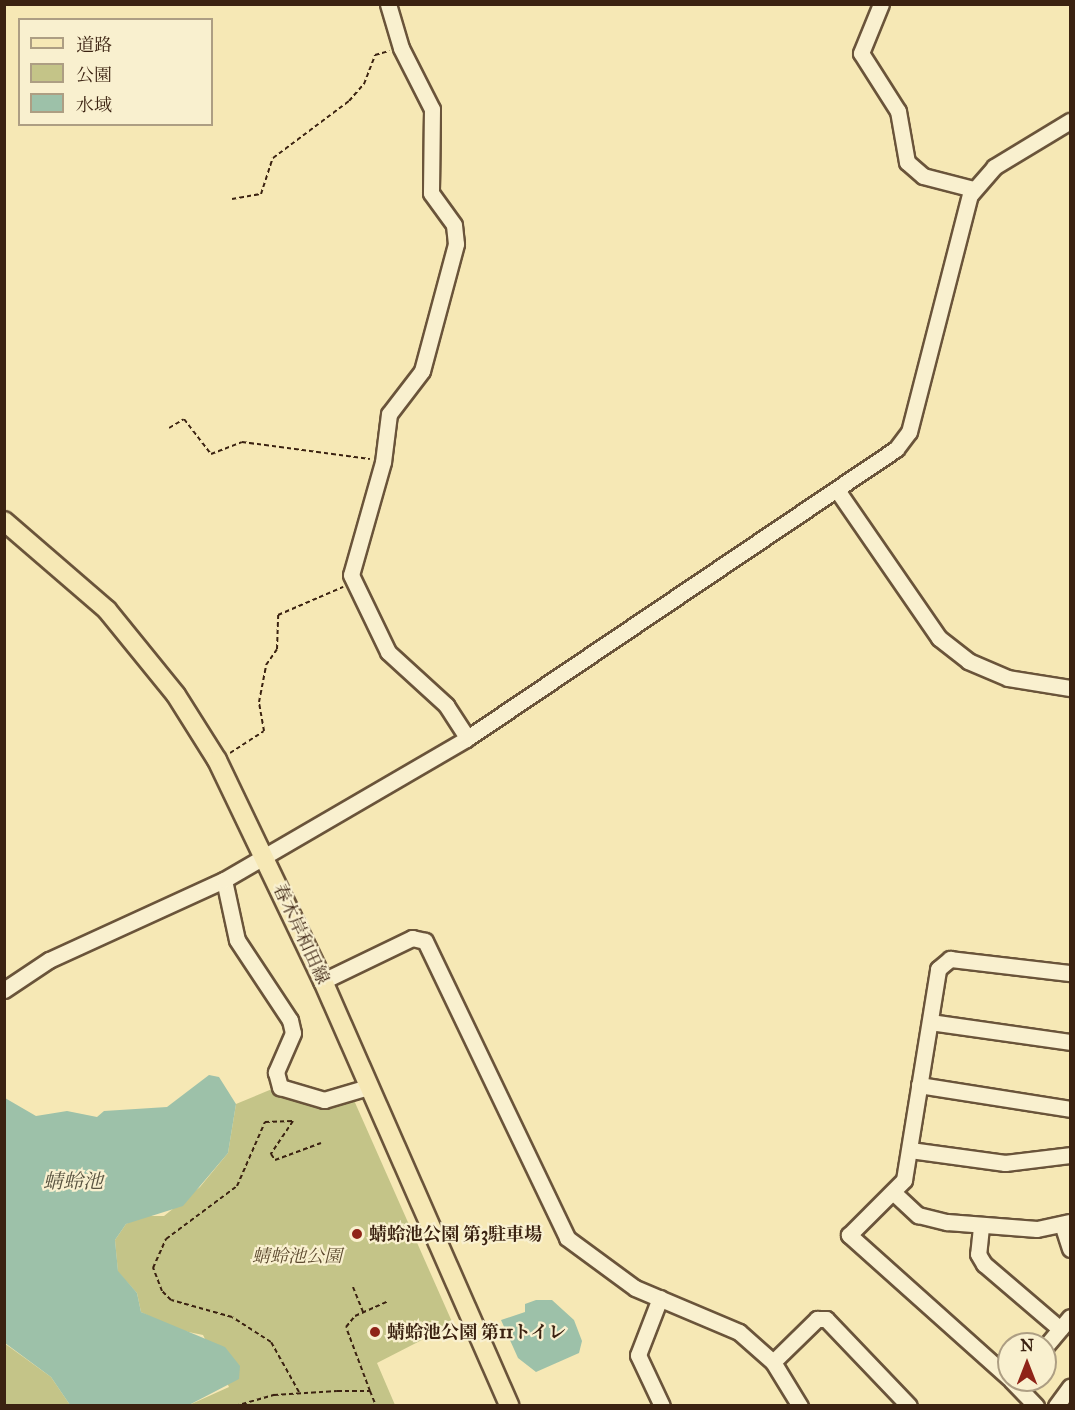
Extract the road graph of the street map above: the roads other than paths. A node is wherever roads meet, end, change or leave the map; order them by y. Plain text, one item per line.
1 (388, 4) edge
2 (881, 4) edge
3 (1071, 121) edge
4 (973, 189) junction
5 (837, 490) junction
6 (4, 521) edge
7 (1071, 688) edge
8 (465, 734) dead end
9 (265, 856) junction
10 (224, 880) junction
11 (1070, 972) edge
12 (323, 981) junction
13 (4, 990) edge
14 (930, 1022) junction
15 (1071, 1042) edge
16 (919, 1085) junction
17 (368, 1087) junction
18 (1071, 1109) edge
19 (910, 1150) junction
20 (1071, 1155) edge
21 (894, 1193) junction
22 (1066, 1223) edge
23 (981, 1227) junction
24 (1071, 1249) edge
25 (660, 1298) junction
26 (1071, 1317) edge
27 (1060, 1329) junction
28 (1057, 1333) edge
29 (773, 1362) junction
30 (997, 1366) edge
31 (1071, 1387) edge
32 (1024, 1392) edge
33 (510, 1406) edge
34 (662, 1406) edge
35 (800, 1406) edge
36 (909, 1406) edge
37 (1036, 1406) edge
38 (1056, 1406) edge

1 - 8 street
2 - 4 street
3 - 4 street
4 - 5 street
5 - 7 street
5 - 9 street
6 - 9 main road, 春木岸和田線
9 - 10 street
9 - 12 main road, 春木岸和田線
10 - 13 street
10 - 17 street
11 - 14 street
12 - 17 main road, 春木岸和田線
12 - 25 street
14 - 15 street
14 - 16 street
16 - 18 street
16 - 19 street
17 - 33 main road, 春木岸和田線
19 - 20 street
19 - 21 street
21 - 23 street
21 - 30 street
22 - 23 street
22 - 24 street
23 - 27 street
25 - 29 street
25 - 34 street
26 - 27 street
27 - 28 street
29 - 35 street
29 - 36 street
31 - 38 street
32 - 37 street

